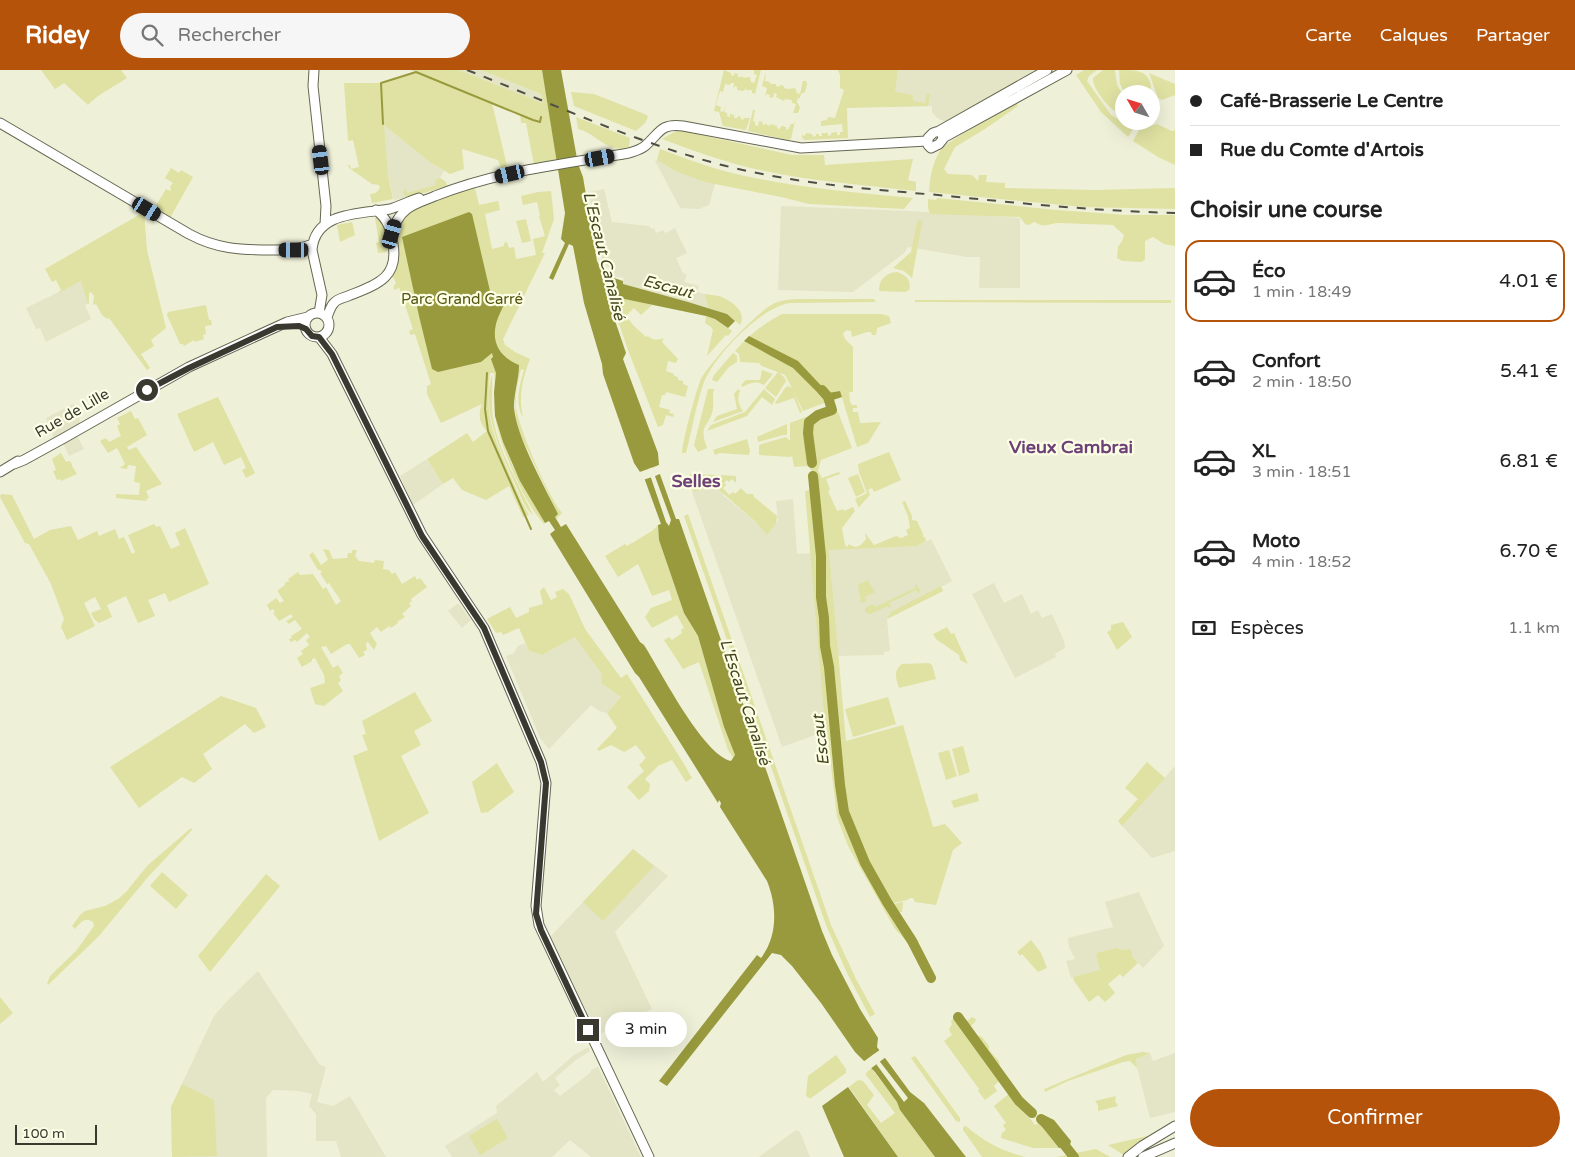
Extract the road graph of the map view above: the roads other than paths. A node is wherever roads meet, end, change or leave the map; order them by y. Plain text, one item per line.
1 (314, 70) edge
2 (1047, 70) edge
3 (1066, 70) edge
4 (0, 123) edge
5 (941, 135) junction
6 (443, 193) junction
7 (326, 206) junction
8 (376, 210) junction
9 (338, 217) junction
10 (325, 225) junction
11 (392, 234) junction
12 (313, 244) junction
13 (298, 250) junction
14 (313, 256) junction
15 (322, 295) junction
16 (336, 301) junction
17 (323, 315) junction
18 (308, 317) junction
19 (277, 327) junction
20 (306, 329) junction
21 (328, 332) junction
22 (319, 337) junction
23 (332, 354) junction
24 (0, 472) edge
25 (1175, 1126) edge
26 (1175, 1143) edge
27 (649, 1157) edge
28 (1128, 1157) edge
29 (1143, 1157) edge

1 - 7 main road
2 - 5 main road
3 - 5 main road
4 - 13 main road
5 - 6 main road
6 - 8 main road
6 - 11 main road
7 - 9 main road
7 - 10 main road
8 - 9 main road
8 - 11 main road
9 - 10 main road
10 - 12 main road
11 - 16 main road
12 - 13 main road
12 - 14 main road
13 - 14 main road
14 - 15 main road
15 - 16 main road
15 - 17 main road
16 - 17 main road
17 - 18 main road
17 - 21 main road
18 - 19 main road, Rue de Lille
18 - 20 main road
19 - 20 main road, Rue de Lille
19 - 24 main road, Rue de Lille
20 - 22 main road
21 - 22 main road
21 - 23 main road
22 - 23 main road
23 - 27 main road
25 - 28 main road
26 - 29 main road

